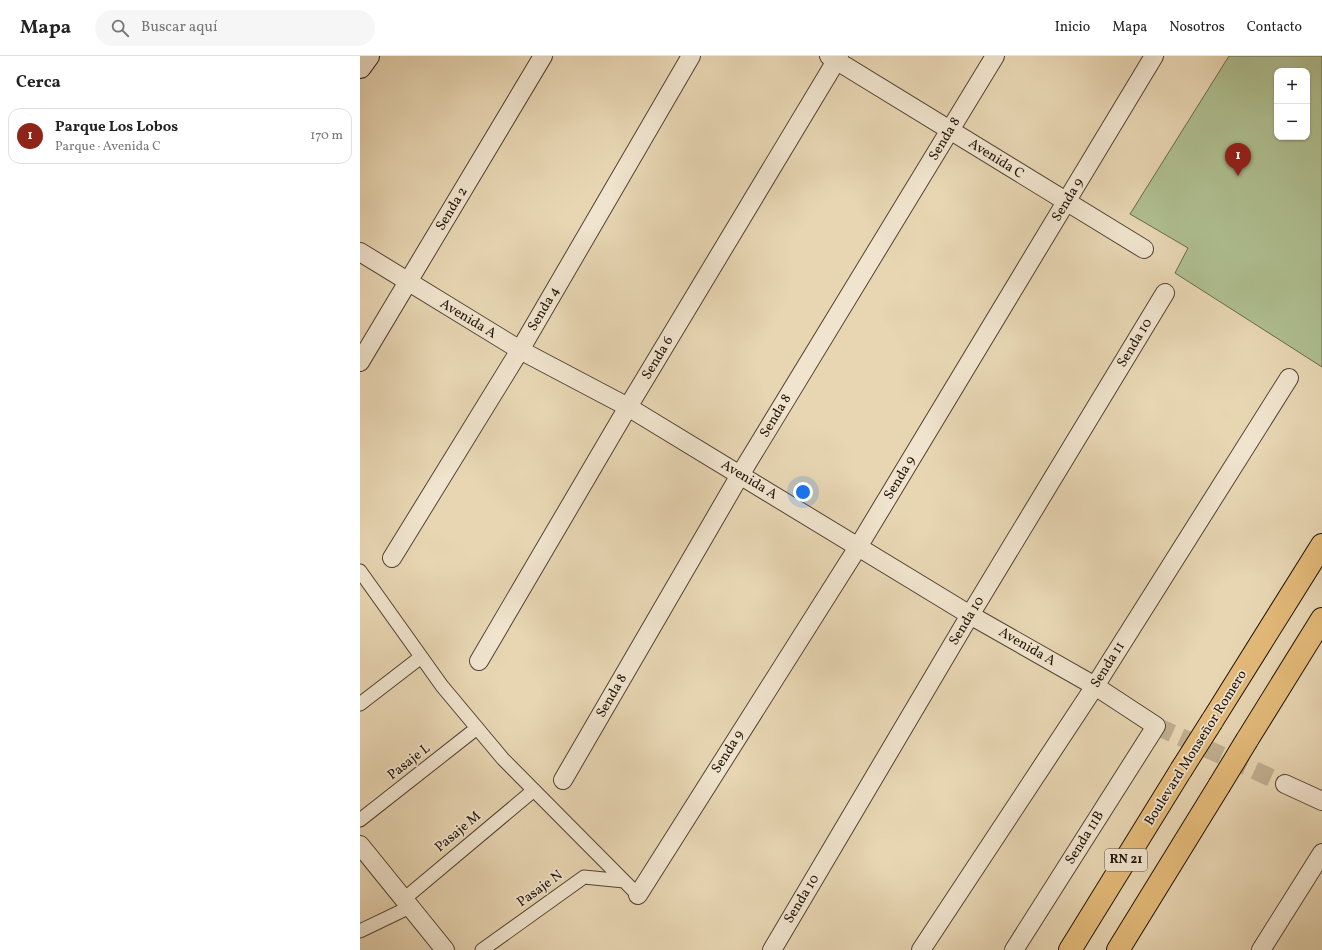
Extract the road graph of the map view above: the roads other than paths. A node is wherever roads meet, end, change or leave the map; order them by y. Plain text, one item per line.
1 (368, 56) edge
2 (543, 56) edge
3 (691, 56) edge
4 (995, 56) edge
5 (1154, 56) edge
6 (834, 57) edge
7 (360, 67) edge
8 (950, 131) junction
9 (1067, 202) junction
10 (1144, 249) dead end
11 (360, 252) edge
12 (408, 282) junction
13 (1165, 293) dead end
14 (520, 350) junction
15 (360, 362) edge
16 (1289, 378) dead end
17 (628, 407) junction
18 (740, 475) junction
19 (1322, 545) edge
20 (858, 547) junction
21 (392, 558) dead end
22 (362, 578) edge
23 (970, 615) junction
24 (1322, 619) edge
25 (421, 657) junction
26 (479, 661) dead end
27 (1095, 686) junction
28 (360, 704) edge
29 (1156, 726) joint
30 (477, 728) junction
31 (563, 780) dead end
32 (1285, 784) tunnel mouth
33 (534, 790) junction
34 (1322, 801) edge
35 (360, 820) edge
36 (360, 845) edge
37 (1322, 853) edge
38 (624, 881) junction
39 (638, 895) joint
40 (407, 903) junction
41 (360, 931) edge
42 (445, 950) edge
43 (482, 950) edge
44 (772, 950) edge
45 (921, 950) edge
46 (1014, 950) edge
47 (1070, 950) edge
48 (1118, 950) edge
49 (1261, 950) edge

1 - 7 main road
2 - 12 street, Senda 2
3 - 14 street, Senda 4
4 - 8 street, Senda 8
5 - 9 street, Senda 9
6 - 8 street, Avenida C
6 - 17 street, Senda 6
8 - 9 street, Avenida C
8 - 18 street, Senda 8
9 - 10 street, Avenida C
9 - 20 street, Senda 9
11 - 12 street, Avenida A
12 - 14 street, Avenida A
12 - 15 street, Senda 2
13 - 23 street, Senda 10
14 - 17 street, Avenida A
14 - 21 street, Senda 4
16 - 27 street, Senda 11
17 - 18 street, Avenida A
17 - 26 street, Senda 6
18 - 20 street, Avenida A
18 - 31 street, Senda 8
19 - 47 highway, Boulevard Monseñor Romero / RN 21, bridge
20 - 23 street, Avenida A
20 - 39 street, Senda 9
22 - 25 street
23 - 27 street, Avenida A
23 - 44 street, Senda 10
24 - 48 highway, RN 21, bridge
25 - 28 street
25 - 30 street
27 - 29 street, Avenida A
27 - 45 street, Senda 11
29 - 46 street, Senda 11B
30 - 33 street
30 - 35 street, Pasaje L
32 - 34 street
33 - 38 street
33 - 40 street, Pasaje M
36 - 40 street
37 - 49 street
38 - 39 street
38 - 43 street, Pasaje N
40 - 41 street, Pasaje M
40 - 42 street

